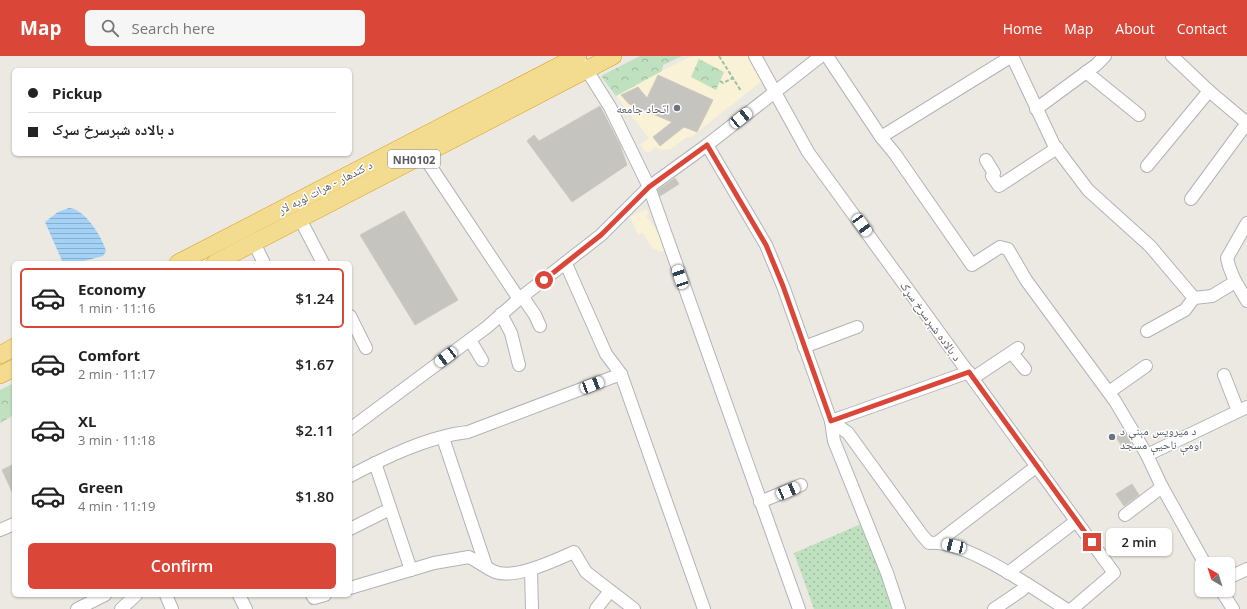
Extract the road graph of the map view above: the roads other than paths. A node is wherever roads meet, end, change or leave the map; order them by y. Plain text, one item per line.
1 (613, 56) edge
2 (755, 56) edge
3 (821, 56) edge
4 (827, 56) edge
5 (1012, 56) edge
6 (1105, 56) edge
7 (1172, 56) edge
8 (581, 61) edge
9 (1086, 72) junction
10 (774, 91) junction
11 (1209, 91) junction
12 (1036, 109) junction
13 (1139, 114) dead end
14 (1247, 123) edge
15 (881, 136) junction
16 (707, 145) junction
17 (1057, 148) junction
18 (423, 155) junction
19 (986, 160) dead end
20 (1147, 166) dead end
21 (649, 187) junction
22 (1191, 199) dead end
23 (300, 219) junction
24 (1247, 223) edge
25 (254, 243) junction
26 (182, 261) edge
27 (219, 261) edge
28 (263, 261) edge
29 (322, 261) edge
30 (566, 264) junction
31 (1235, 282) junction
32 (521, 298) junction
33 (1194, 298) junction
34 (1247, 301) edge
35 (501, 314) junction
36 (352, 320) edge
37 (540, 326) dead end
38 (857, 327) dead end
39 (1148, 331) dead end
40 (470, 340) junction
41 (804, 347) junction
42 (366, 348) dead end
43 (12, 349) edge
44 (0, 355) edge
45 (482, 360) dead end
46 (519, 365) dead end
47 (1146, 366) dead end
48 (1025, 368) dead end
49 (12, 369) edge
50 (621, 374) junction
51 (0, 375) edge
52 (971, 375) junction
53 (1224, 375) dead end
54 (1109, 392) junction
55 (1242, 409) edge
56 (831, 421) junction
57 (352, 428) edge
58 (443, 438) junction
59 (1147, 455) junction
60 (375, 463) junction
61 (1037, 466) junction
62 (352, 475) edge
63 (801, 485) dead end
64 (1162, 487) junction
65 (760, 502) junction
66 (390, 509) junction
67 (1125, 515) dead end
68 (1076, 521) junction
69 (12, 525) edge
70 (352, 528) edge
71 (0, 530) edge
72 (938, 542) junction
73 (1201, 557) edge
74 (486, 566) junction
75 (1247, 569) edge
76 (411, 570) junction
77 (530, 570) junction
78 (1008, 573) junction
79 (1235, 575) edge
80 (1027, 584) junction
81 (352, 587) edge
82 (610, 591) junction
83 (101, 597) edge
84 (134, 597) edge
85 (167, 597) edge
86 (240, 597) edge
87 (1226, 597) edge
88 (77, 609) edge
89 (121, 609) edge
90 (172, 609) edge
91 (246, 609) edge
92 (532, 609) edge
93 (596, 609) edge
94 (634, 609) edge
95 (704, 609) edge
96 (799, 609) edge
97 (899, 609) edge
98 (994, 609) edge
99 (1066, 609) edge
100 (1072, 609) edge
101 (1234, 609) edge

1 - 8 highway, د کندهار - هرات لويه لار / NH0102
2 - 10 street, د بالاده شېرسرخ سړک
3 - 10 street
4 - 15 street
5 - 12 street
5 - 15 street
6 - 9 street
7 - 11 street
8 - 18 highway, د کندهار - هرات لويه لار / NH0102
8 - 21 street
8 - 26 highway, د کندهار - هرات لويه لار / NH0102
9 - 12 street
9 - 13 street
10 - 16 street
10 - 52 street, د بالاده شېرسرخ سړک
11 - 14 street
11 - 20 street
12 - 17 street
14 - 22 street
15 - 54 street
16 - 21 street
16 - 41 street
17 - 19 street
17 - 33 street
18 - 23 highway, د کندهار - هرات لويه لار / NH0102
18 - 32 street
21 - 30 street
21 - 65 street
23 - 25 highway, د کندهار - هرات لويه لار / NH0102
23 - 29 street
24 - 31 street
25 - 27 highway, د کندهار - هرات لويه لار / NH0102
25 - 28 street
30 - 32 street
30 - 50 street
31 - 33 street
31 - 34 street
32 - 35 street
32 - 37 street
33 - 39 street
35 - 40 street
35 - 46 street
36 - 42 street
38 - 41 street
40 - 45 street
40 - 57 street
41 - 56 street
43 - 44 highway
47 - 54 street
48 - 52 street
49 - 51 highway
50 - 58 street
50 - 95 street
52 - 56 street
52 - 61 street, د بالاده شېرسرخ سړک
53 - 55 street
54 - 59 street
55 - 59 street
56 - 72 street
56 - 97 street
58 - 60 street
58 - 74 street
59 - 64 street
60 - 62 street
60 - 66 street
61 - 68 street, د بالاده شېرسرخ سړک
61 - 72 street
63 - 65 street
64 - 67 street
64 - 73 street
65 - 96 street
66 - 70 street
66 - 76 street
68 - 78 street
68 - 100 street, د بالاده شېرسرخ سړک
69 - 71 street
72 - 78 street
74 - 76 street
74 - 77 street
75 - 79 street
76 - 81 street
77 - 82 street
77 - 92 street
78 - 80 street
80 - 98 street
80 - 99 street
82 - 93 street
82 - 94 street
83 - 88 street
84 - 89 street
85 - 90 street
86 - 91 street
87 - 101 street

